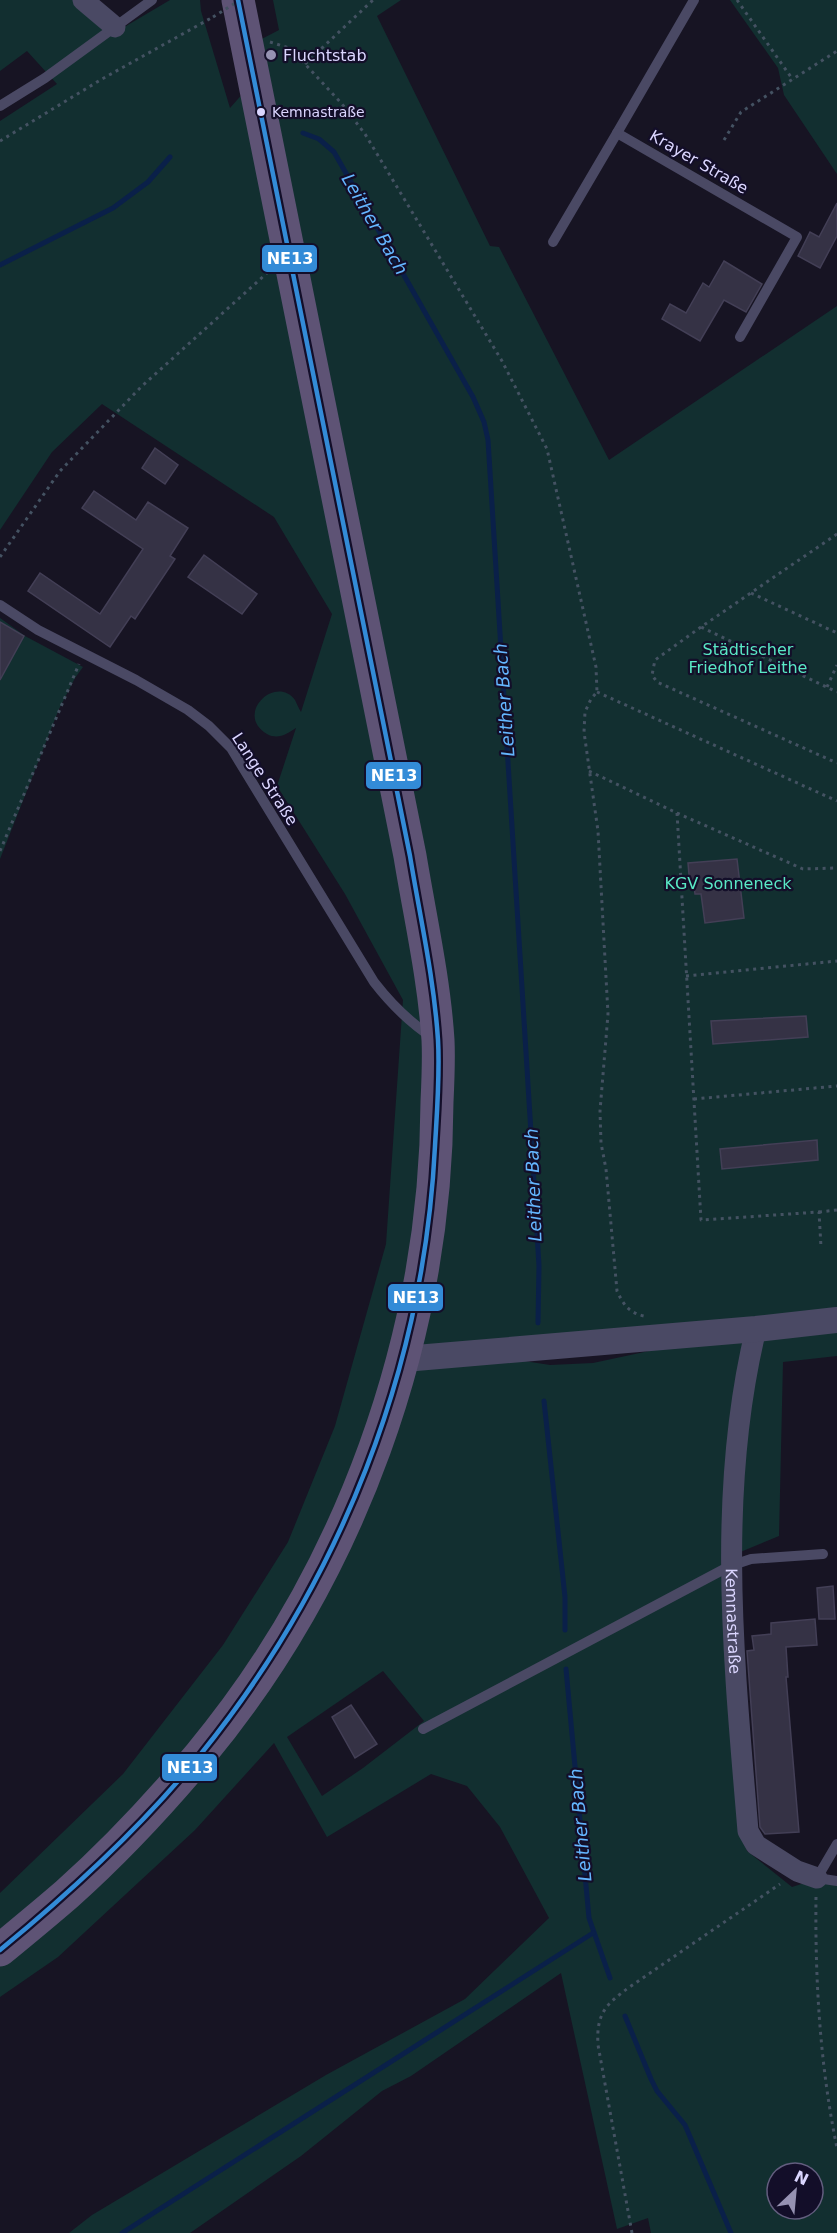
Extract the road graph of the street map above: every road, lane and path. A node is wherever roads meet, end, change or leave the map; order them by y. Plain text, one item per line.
1 (83, 0) edge
2 (152, 0) edge
3 (374, 0) edge
4 (694, 0) edge
5 (737, 0) edge
6 (230, 6) edge
7 (115, 27) junction
8 (267, 41) dead end
9 (837, 51) edge
10 (305, 64) junction
11 (793, 81) junction
12 (0, 106) edge
13 (617, 133) junction
14 (724, 140) dead end
15 (0, 141) edge
16 (553, 243) dead end
17 (289, 255) junction
18 (740, 337) dead end
19 (837, 534) edge
20 (0, 557) edge
21 (751, 593) junction
22 (0, 605) edge
23 (701, 627) junction
24 (837, 633) edge
25 (84, 655) junction
26 (837, 665) edge
27 (827, 687) junction
28 (597, 692) junction
29 (837, 692) edge
30 (837, 763) edge
31 (588, 771) junction
32 (837, 801) edge
33 (676, 813) junction
34 (0, 851) edge
35 (837, 868) edge
36 (837, 961) edge
37 (686, 976) junction
38 (438, 1042) junction
39 (837, 1086) edge
40 (694, 1099) junction
41 (837, 1210) edge
42 (819, 1212) junction
43 (821, 1247) dead end
44 (653, 1318) dead end
45 (837, 1320) edge
46 (756, 1329) junction
47 (404, 1359) junction
48 (823, 1554) dead end
49 (730, 1566) junction
50 (423, 1729) dead end
51 (837, 1844) edge
52 (817, 1877) edge
53 (0, 1950) edge
54 (837, 2148) edge
55 (632, 2233) edge

1 - 7 street
2 - 7 lane
3 - 10 path
4 - 13 lane
5 - 11 path
6 - 15 path
6 - 17 main road
7 - 12 lane
8 - 10 path
9 - 11 path
10 - 28 path
11 - 14 path
13 - 16 lane
13 - 18 lane, Krayer Straße
17 - 20 path
17 - 38 main road
19 - 21 path
21 - 23 path
21 - 24 path
22 - 25 lane, Lange Straße
23 - 27 path
23 - 30 path
25 - 34 path
25 - 38 lane, Lange Straße
26 - 27 path
27 - 29 path
28 - 31 path
28 - 32 path
31 - 33 path
31 - 44 path
33 - 35 path
33 - 37 path
36 - 37 path
37 - 40 path
38 - 47 main road
39 - 40 path
40 - 42 path
41 - 42 path
42 - 43 path
45 - 46 street
46 - 47 street
46 - 49 street, Kemnastraße
47 - 53 main road
48 - 49 lane
49 - 50 lane
49 - 52 street, Kemnastraße
51 - 52 lane
52 - 54 path
52 - 55 path

